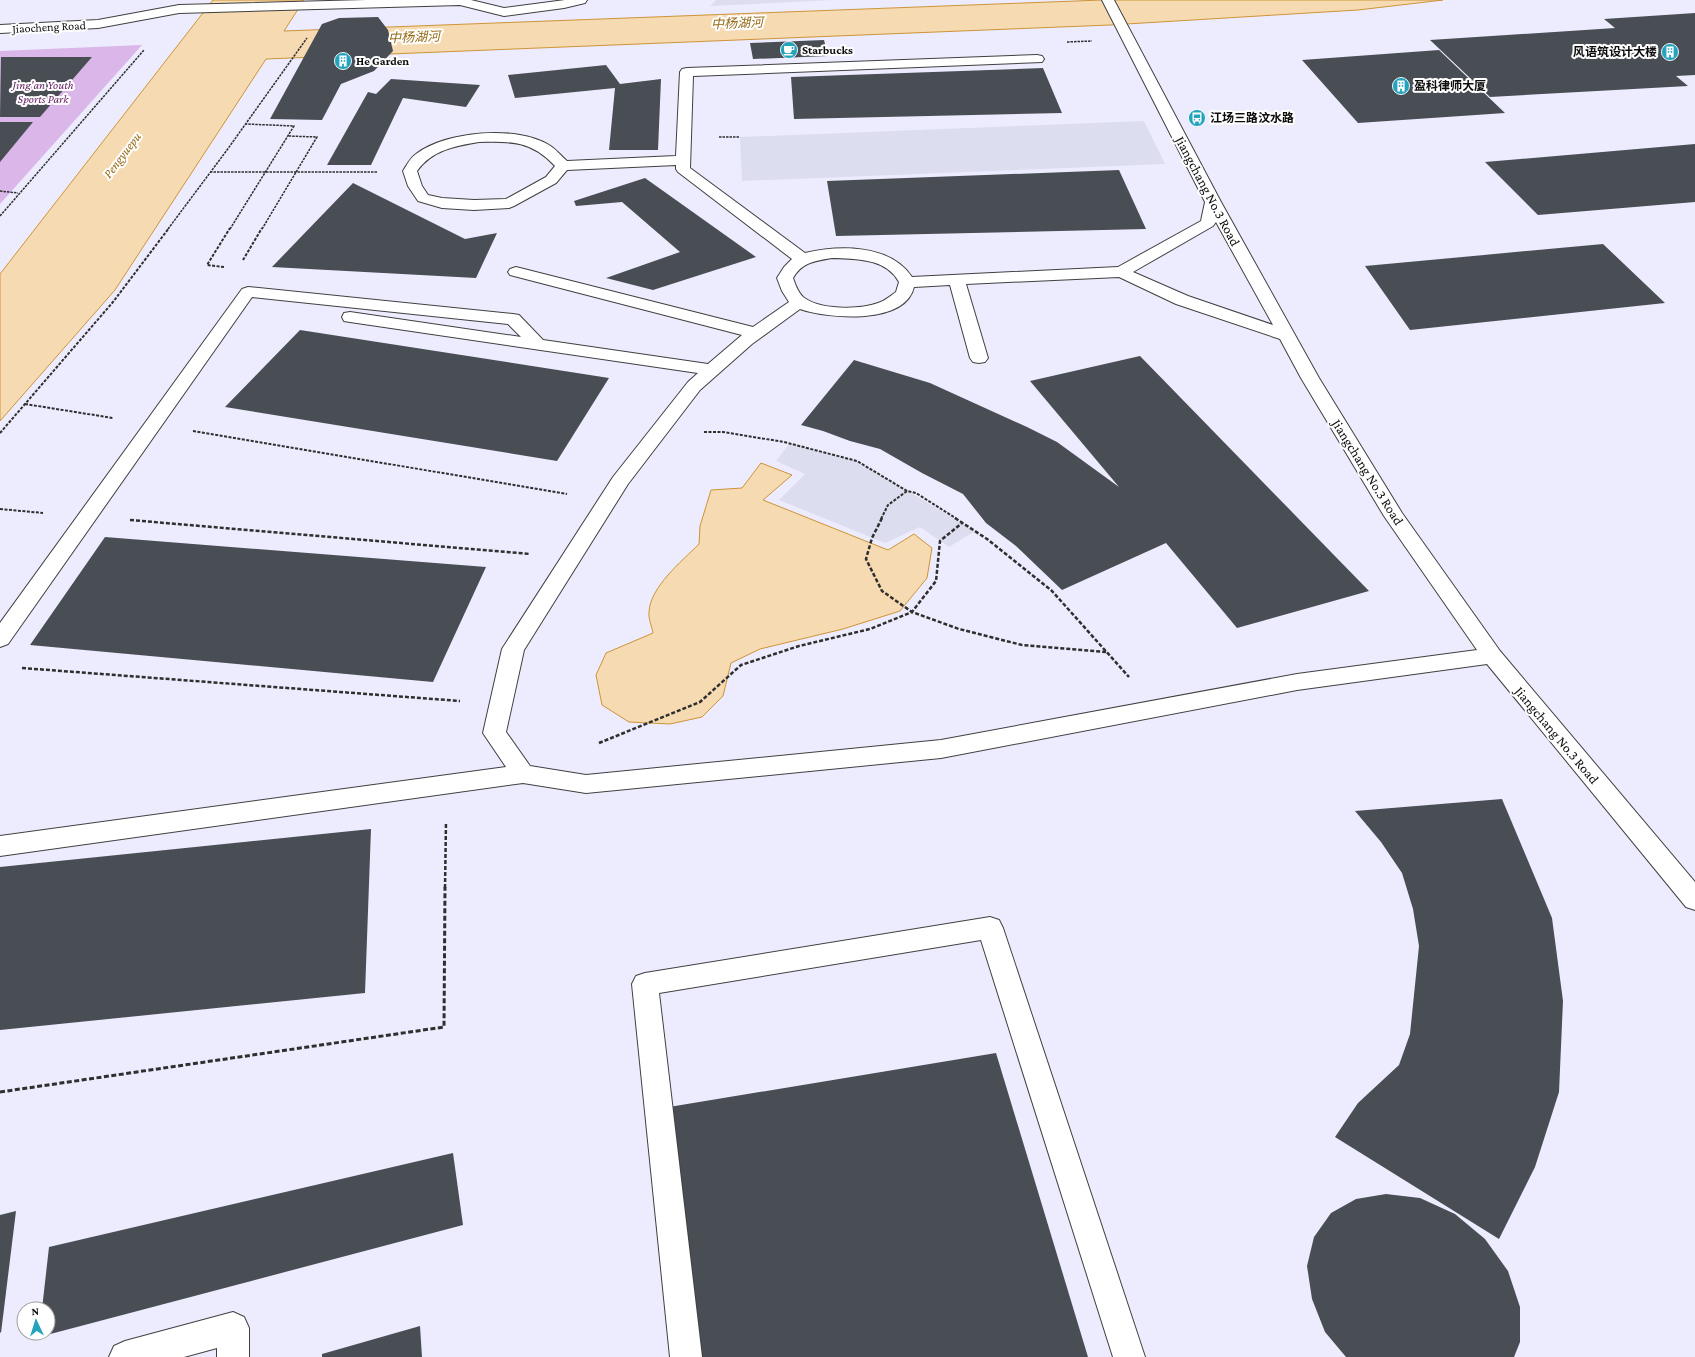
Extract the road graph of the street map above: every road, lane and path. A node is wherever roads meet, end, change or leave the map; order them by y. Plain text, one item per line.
1 (582, 0) edge
2 (1108, 0) edge
3 (331, 5) junction
4 (179, 9) junction
5 (0, 29) edge
6 (1037, 59) dead end
7 (245, 124) junction
8 (288, 136) junction
9 (683, 160) junction
10 (563, 166) junction
11 (210, 172) junction
12 (265, 172) junction
13 (295, 172) junction
14 (410, 172) junction
15 (0, 191) edge
16 (19, 193) junction
17 (1213, 202) junction
18 (0, 216) edge
19 (802, 259) junction
20 (242, 261) dead end
21 (230, 267) dead end
22 (516, 272) dead end
23 (1121, 272) junction
24 (957, 280) junction
25 (907, 282) junction
26 (800, 302) junction
27 (323, 313) dead end
28 (756, 333) junction
29 (1287, 336) junction
30 (537, 344) junction
31 (979, 358) dead end
32 (711, 370) junction
33 (25, 404) junction
34 (153, 424) junction
35 (0, 433) edge
36 (657, 433) junction
37 (907, 491) junction
38 (607, 501) junction
39 (0, 509) edge
40 (87, 517) junction
41 (962, 523) junction
42 (572, 557) junction
43 (912, 612) junction
44 (0, 639) edge
45 (1106, 652) junction
46 (1492, 656) junction
47 (16, 667) dead end
48 (501, 704) junction
49 (1158, 709) junction
50 (596, 744) dead end
51 (522, 774) junction
52 (446, 785) junction
53 (0, 846) edge
54 (1695, 900) edge
55 (0, 1092) edge
56 (125, 1357) edge
57 (233, 1357) edge
58 (686, 1357) edge
59 (1129, 1357) edge

1 - 3 street, Jiaocheng Road
2 - 17 street, Jiangchang No.3 Road
3 - 4 street, Jiaocheng Road
3 - 7 path
4 - 5 street, Jiaocheng Road
4 - 16 path
6 - 9 street
7 - 8 path
7 - 11 path
8 - 12 path
8 - 13 path
9 - 10 street
9 - 19 street
10 - 14 street
10 - 14 street
11 - 12 path
11 - 33 path
12 - 13 path
12 - 21 path
13 - 14 path
13 - 20 path
15 - 16 path
16 - 18 path
17 - 23 street
17 - 29 street, Jiangchang No.3 Road
19 - 25 street
19 - 26 street
22 - 28 street
23 - 24 street
23 - 29 street
24 - 25 street
24 - 31 street
25 - 26 street
26 - 28 street
27 - 30 street
28 - 32 street
29 - 46 street, Jiangchang No.3 Road
30 - 32 street
30 - 34 street
32 - 36 street
33 - 34 path
33 - 35 path
34 - 38 path
34 - 40 street
36 - 37 path
36 - 38 street
37 - 41 path
37 - 43 path
38 - 42 street
39 - 40 path
40 - 42 path
40 - 44 street
41 - 43 path
41 - 45 path
42 - 48 street
43 - 45 path
43 - 50 path
45 - 49 path
46 - 49 street
46 - 54 street, Jiangchang No.3 Road
47 - 48 path
48 - 51 street
49 - 51 street
51 - 52 street
52 - 53 street
52 - 55 path
56 - 57 street
58 - 59 street

